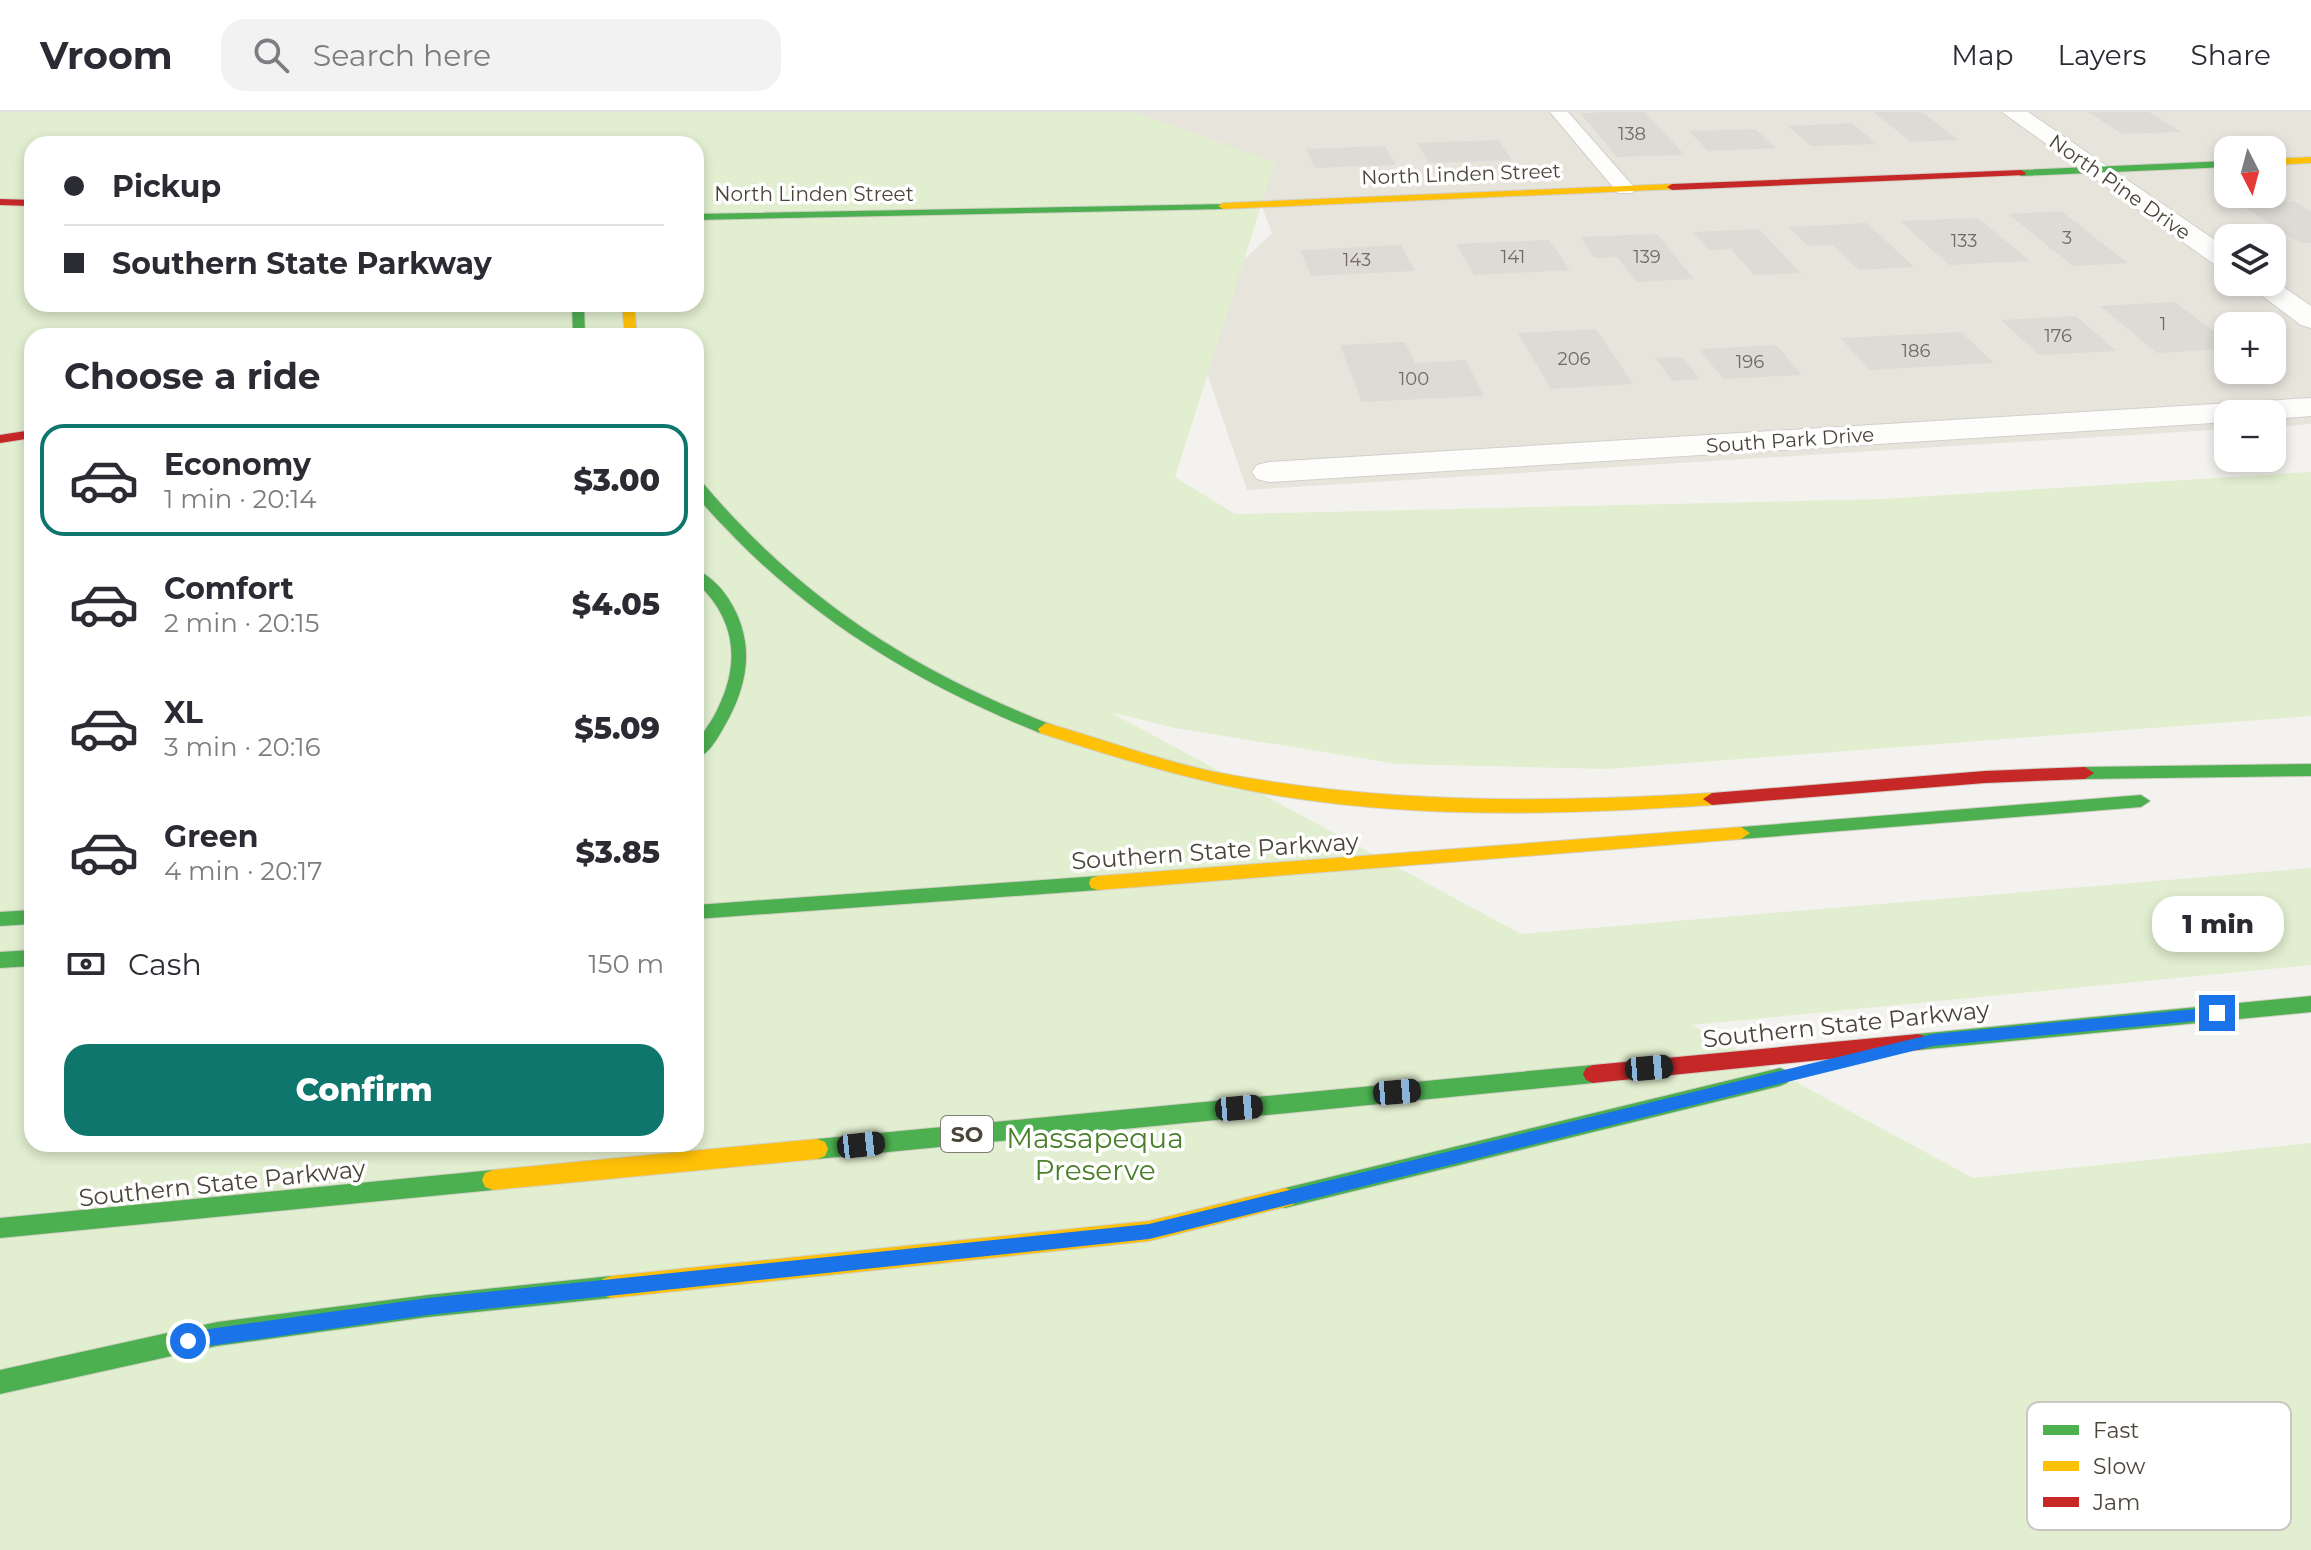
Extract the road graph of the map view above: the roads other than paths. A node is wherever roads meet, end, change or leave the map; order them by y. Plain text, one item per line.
1 (1559, 112) edge
2 (2013, 112) edge
3 (2311, 160) edge
4 (2286, 161) edge
5 (2214, 165) edge
6 (2096, 170) junction
7 (1625, 189) junction
8 (0, 202) edge
9 (24, 203) edge
10 (704, 217) edge
11 (2214, 251) edge
12 (2278, 296) edge
13 (2311, 319) edge
14 (2311, 407) edge
15 (24, 435) edge
16 (0, 439) edge
17 (1269, 472) dead end
18 (704, 496) edge
19 (704, 508) edge
20 (716, 513) junction
21 (704, 580) edge
22 (704, 742) edge
23 (2311, 770) edge
24 (2311, 787) edge
25 (2279, 790) dead end
26 (2152, 800) dead end
27 (704, 911) edge
28 (24, 918) edge
29 (0, 919) edge
30 (24, 958) edge
31 (0, 960) edge
32 (2311, 1004) edge
33 (1933, 1040) junction
34 (0, 1228) edge
35 (0, 1382) edge

1 - 7 lane
2 - 6 street, North Pine Drive
3 - 4 main road
5 - 6 main road, North Linden Street
6 - 7 main road, North Linden Street
6 - 11 street, North Pine Drive
7 - 10 main road, North Linden Street
8 - 9 main road
12 - 13 street
14 - 17 street, South Park Drive
15 - 16 main road
18 - 20 main road
19 - 20 main road
20 - 23 main road
21 - 22 main road
24 - 25 main road
26 - 27 main road, Southern State Parkway
28 - 29 main road
30 - 31 main road
32 - 33 main road, Southern State Parkway / SO
33 - 34 main road, Southern State Parkway / SO
33 - 35 main road

